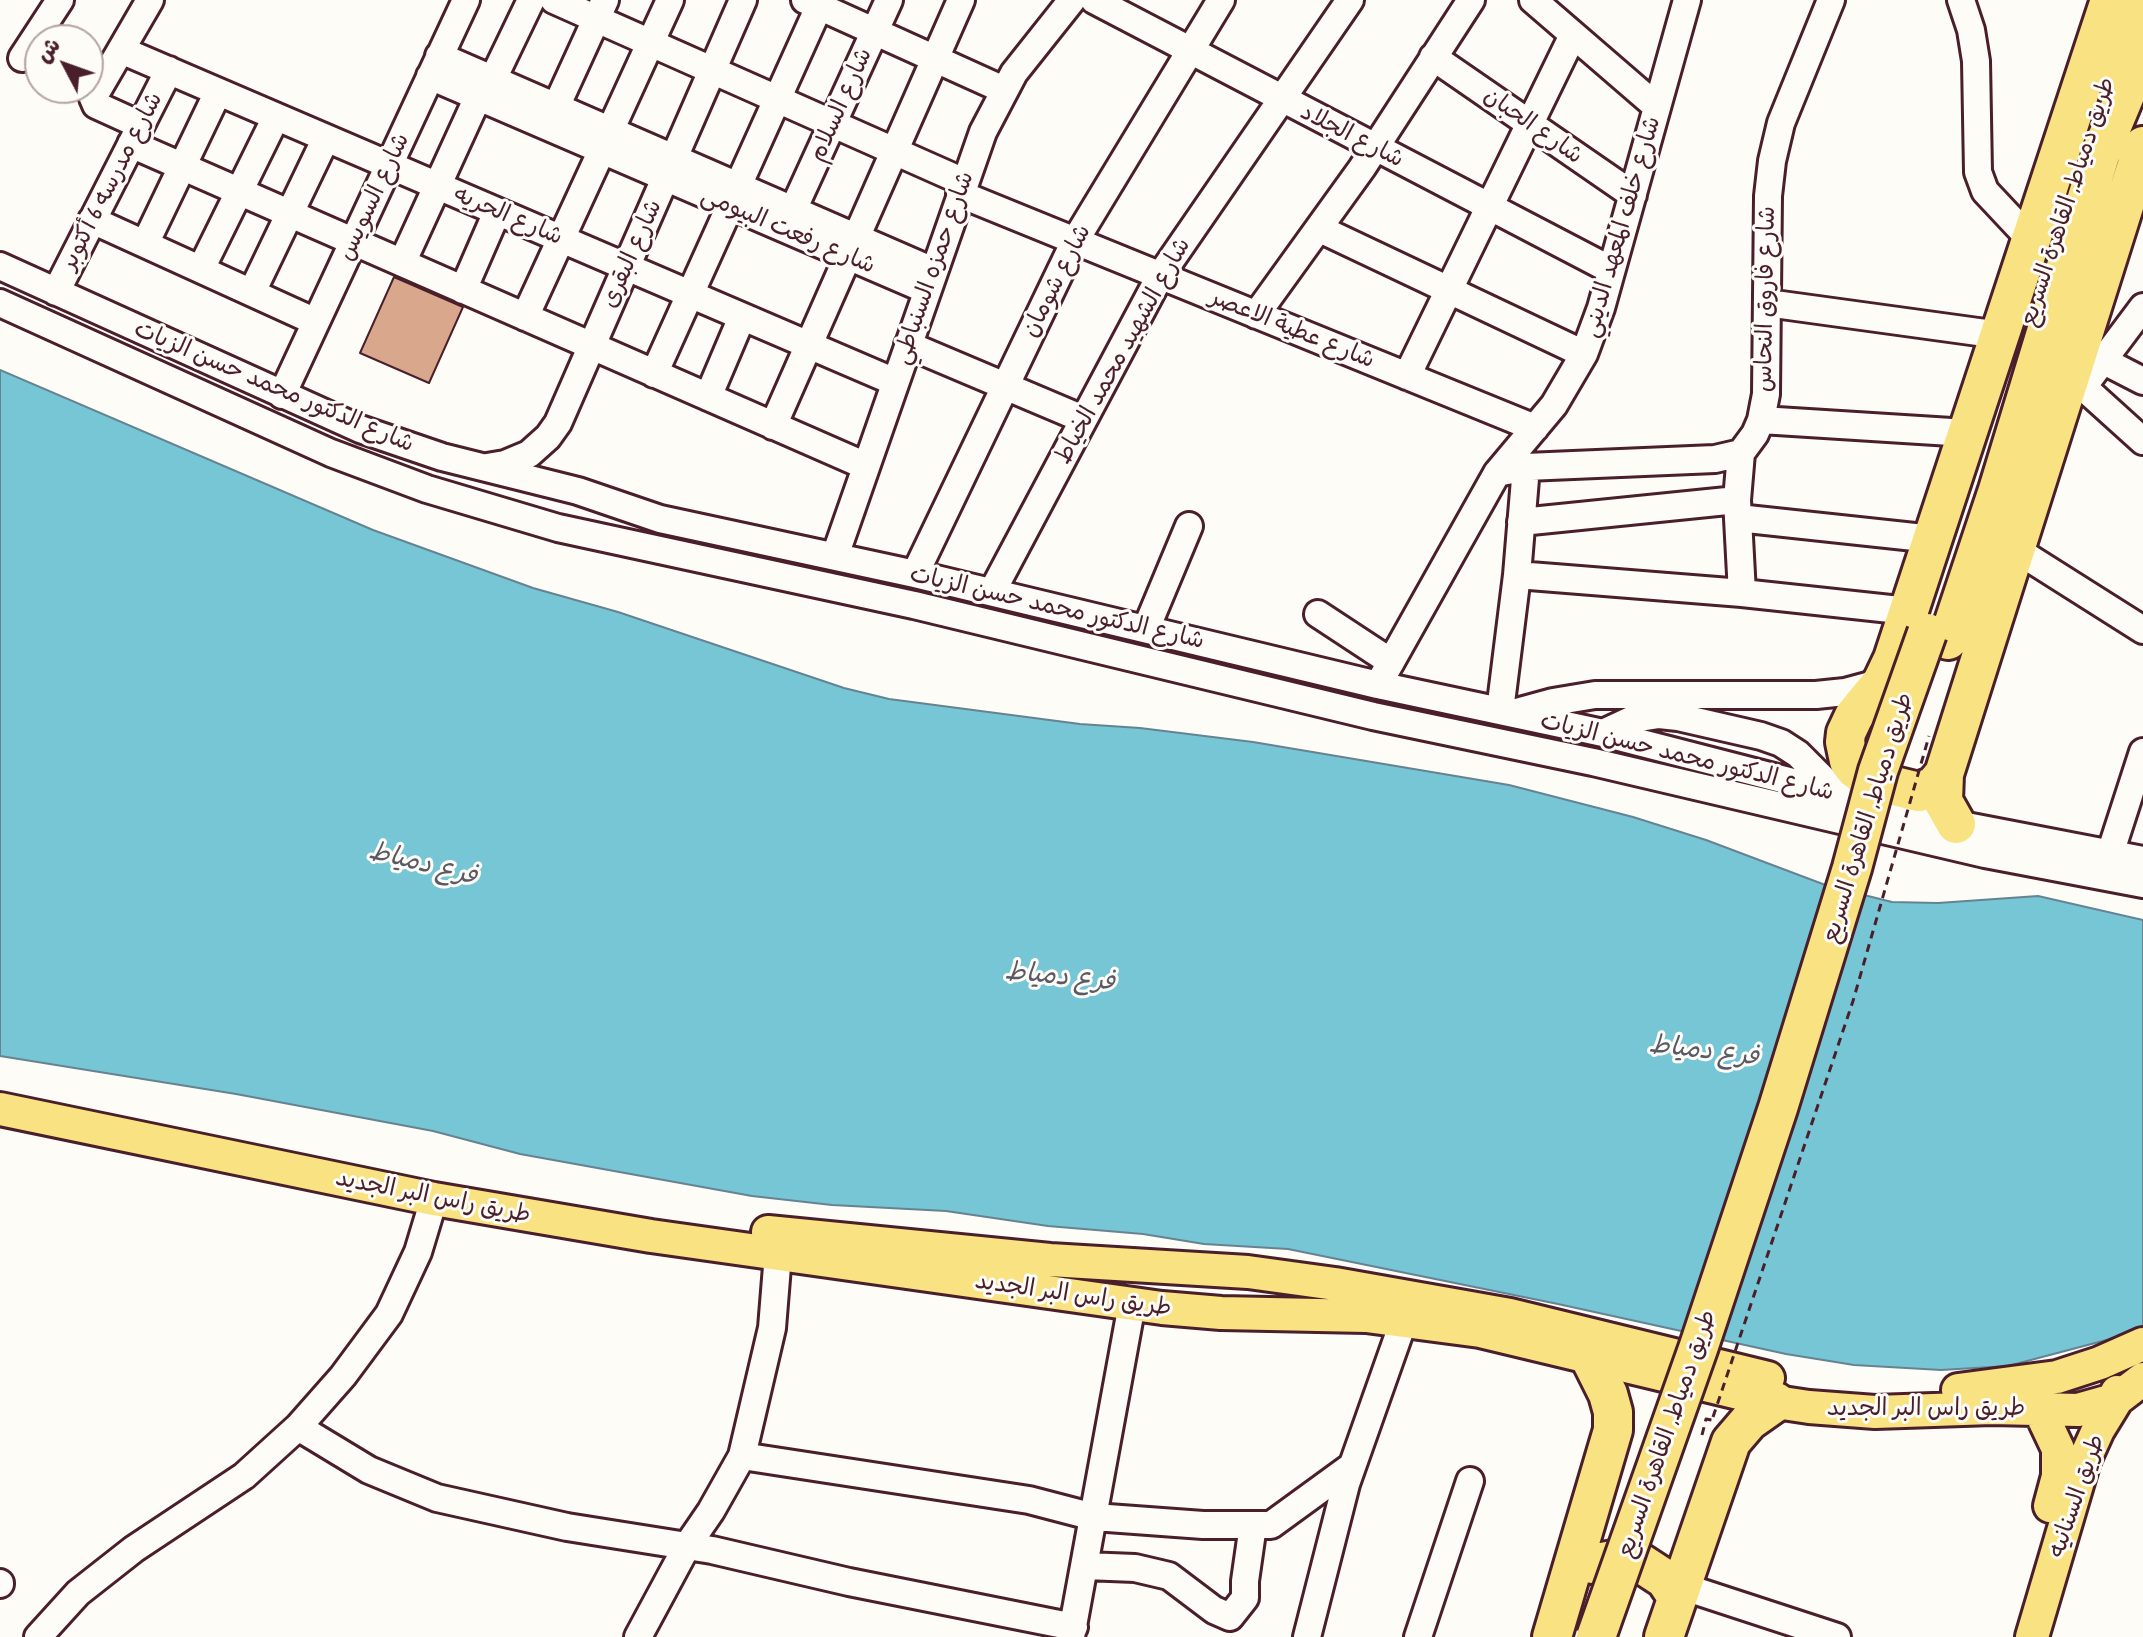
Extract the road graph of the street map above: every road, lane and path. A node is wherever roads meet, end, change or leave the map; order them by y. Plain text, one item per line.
1 (60, 0) edge
2 (150, 0) edge
3 (466, 0) edge
4 (531, 0) edge
5 (554, 0) edge
6 (670, 0) edge
7 (743, 0) edge
8 (889, 0) edge
9 (961, 0) edge
10 (1094, 0) edge
11 (1221, 0) edge
12 (1350, 0) edge
13 (1471, 0) edge
14 (1533, 0) edge
15 (1831, 0) edge
16 (1961, 0) edge
17 (2110, 0) edge
18 (2140, 0) edge
19 (815, 2) edge
20 (1061, 3) edge
21 (1682, 3) edge
22 (601, 9) edge
23 (874, 32) junction
24 (1573, 35) junction
25 (651, 43) junction
26 (121, 50) junction
27 (1190, 51) junction
28 (2143, 52) edge
29 (1433, 57) junction
30 (22, 58) dead end
31 (935, 59) junction
32 (434, 66) junction
33 (169, 70) junction
34 (712, 70) junction
35 (485, 88) junction
36 (1004, 90) junction
37 (218, 92) junction
38 (777, 99) junction
39 (1281, 100) junction
40 (556, 107) junction
41 (1657, 107) junction
42 (276, 117) junction
43 (832, 123) junction
44 (1530, 124) junction
45 (136, 135) junction
46 (326, 138) junction
47 (606, 140) junction
48 (1375, 147) junction
49 (894, 151) junction
50 (2142, 153) edge
51 (389, 165) junction
52 (182, 167) junction
53 (670, 168) junction
54 (437, 186) junction
55 (962, 188) junction
56 (239, 192) junction
57 (1633, 195) junction
58 (734, 196) junction
59 (1489, 206) junction
60 (793, 210) junction
61 (497, 212) junction
62 (290, 214) junction
63 (92, 220) junction
64 (1320, 229) junction
65 (561, 239) junction
66 (2031, 240) junction
67 (1075, 241) junction
68 (353, 242) junction
69 (145, 244) junction
70 (852, 247) junction
71 (402, 263) junction
72 (0, 266) edge
73 (626, 267) junction
74 (201, 269) junction
75 (1611, 270) junction
76 (1160, 276) junction
77 (930, 281) junction
78 (463, 290) junction
79 (1449, 290) junction
80 (56, 292) junction
81 (252, 292) junction
82 (690, 294) junction
83 (0, 303) edge
84 (1767, 303) junction
85 (2143, 307) edge
86 (1256, 315) junction
87 (525, 317) junction
88 (742, 317) junction
89 (316, 322) junction
90 (2000, 335) junction
91 (809, 345) junction
92 (908, 345) junction
93 (591, 346) junction
94 (1584, 354) junction
95 (654, 374) junction
96 (2085, 374) junction
97 (1407, 376) junction
98 (2143, 381) edge
99 (895, 382) junction
100 (1005, 386) junction
101 (282, 395) junction
102 (708, 397) junction
103 (1083, 419) junction
104 (1761, 420) junction
105 (773, 426) junction
106 (1535, 428) junction
107 (1967, 433) junction
108 (2143, 441) edge
109 (1741, 453) junction
110 (866, 466) junction
111 (480, 467) junction
112 (1526, 467) junction
113 (1497, 473) junction
114 (535, 480) junction
115 (596, 497) junction
116 (1738, 509) junction
117 (525, 519) junction
118 (1521, 522) junction
119 (1189, 526) dead end
120 (592, 536) junction
121 (1933, 539) junction
122 (2015, 549) junction
123 (835, 556) junction
124 (915, 574) junction
125 (1517, 575) junction
126 (992, 592) junction
127 (1742, 593) junction
128 (1318, 614) dead end
129 (1928, 628) junction
130 (1146, 629) junction
131 (2143, 630) edge
132 (1391, 662) junction
133 (1882, 682) junction
134 (1378, 685) junction
135 (1506, 712) junction
136 (1603, 733) junction
137 (1931, 737) dead end
138 (2143, 752) edge
139 (1944, 774) junction
140 (1838, 794) junction
141 (1956, 824) junction
142 (2110, 854) junction
143 (2143, 860) edge
144 (2143, 884) edge
145 (0, 1090) edge
146 (0, 1109) edge
147 (434, 1199) junction
148 (778, 1254) junction
149 (1248, 1272) junction
150 (1132, 1304) junction
151 (1251, 1313) junction
152 (1404, 1320) junction
153 (2143, 1344) edge
154 (1590, 1358) junction
155 (2100, 1363) junction
156 (2143, 1379) edge
157 (2036, 1395) junction
158 (2117, 1399) junction
159 (1776, 1402) junction
160 (1713, 1417) dead end
161 (1706, 1419) dead end
162 (298, 1427) junction
163 (1701, 1435) dead end
164 (742, 1456) junction
165 (1352, 1466) junction
166 (1470, 1481) dead end
167 (1094, 1517) junction
168 (1253, 1525) junction
169 (687, 1546) junction
170 (1085, 1566) junction
171 (1570, 1579) junction
172 (1679, 1592) junction
173 (1227, 1627) edge
174 (1073, 1632) edge
175 (38, 1637) edge
176 (639, 1637) edge
177 (1307, 1637) edge
178 (1418, 1637) edge
179 (1552, 1637) edge
180 (1596, 1637) edge
181 (1620, 1637) edge
182 (1664, 1637) edge
183 (1837, 1637) edge
184 (2013, 1637) edge
185 (2032, 1637) edge

1 - 30 street
2 - 26 street
3 - 32 street, شارع السويس
4 - 35 street
5 - 22 street, شارع عطية الاعصر
6 - 25 street
7 - 34 street, شارع البقرى
8 - 23 street, شارع السلام
9 - 31 street
10 - 27 street, شارع الجلاد
11 - 27 street, شارع شومان
12 - 39 street, شارع الشهيد محمد الخياط
13 - 29 street
14 - 24 street
15 - 84 street, شارع فاروق النحاس
16 - 66 street
17 - 66 highway
18 - 129 highway, طريق دمياط, القاهرة السريع
19 - 23 street
19 - 38 street
20 - 36 street, شارع حمزه السنباطي
21 - 41 street, شارع خلف المعهد الديني
22 - 25 street, شارع عطية الاعصر
22 - 40 street
23 - 31 street
23 - 43 street, شارع السلام
24 - 41 street
24 - 44 street
25 - 34 street, شارع عطية الاعصر
25 - 47 street
26 - 33 street, شارع الحريه
26 - 45 street
27 - 39 street, شارع الجلاد
27 - 67 street, شارع شومان
28 - 129 highway, طريق دمياط, القاهرة السريع
29 - 44 street, شارع الحبان
29 - 48 street
31 - 36 street
31 - 49 street
32 - 35 street, شارع رفعت البيومى
32 - 51 street, شارع السويس
33 - 37 street, شارع الحريه
33 - 45 street, شارع مدرسه 6 أكتوبر
34 - 38 street, شارع عطية الاعصر
34 - 53 street, شارع البقرى
35 - 40 street, شارع رفعت البيومى
35 - 47 street, شارع رفعت البيومى
35 - 54 street
36 - 55 street, شارع حمزه السنباطي
37 - 42 street, شارع الحريه
37 - 52 street
38 - 43 street, شارع عطية الاعصر
38 - 58 street
39 - 48 street, شارع الجلاد
39 - 76 street, شارع الشهيد محمد الخياط
40 - 47 street, شارع رفعت البيومى
41 - 57 street, شارع خلف المعهد الديني
42 - 46 street, شارع الحريه
42 - 56 street
43 - 49 street, شارع عطية الاعصر
43 - 60 street, شارع السلام
44 - 57 street, شارع الحبان
44 - 59 street
45 - 52 street
45 - 63 street, شارع مدرسه 6 أكتوبر
46 - 51 street, شارع الحريه
46 - 62 street
47 - 53 street, شارع رفعت البيومى
47 - 65 street
48 - 59 street, شارع الجلاد
48 - 64 street
49 - 55 street, شارع عطية الاعصر
49 - 70 street
50 - 96 highway
51 - 54 street, شارع الحريه
51 - 68 street, شارع السويس
52 - 56 street
52 - 69 street
53 - 58 street, شارع رفعت البيومى
53 - 73 street, شارع البقرى
54 - 61 street, شارع الحريه
54 - 71 street
55 - 67 street, شارع عطية الاعصر
55 - 77 street, شارع حمزه السنباطي
56 - 62 street
56 - 74 street
57 - 75 street, شارع خلف المعهد الديني
58 - 60 street, شارع رفعت البيومى
58 - 70 street, شارع رفعت البيومى
58 - 82 street
59 - 75 street, شارع الجلاد
59 - 79 street
60 - 70 street, شارع رفعت البيومى
61 - 65 street, شارع الحريه
61 - 78 street
62 - 68 street
62 - 81 street
63 - 69 street
63 - 80 street, شارع مدرسه 6 أكتوبر
64 - 79 street
64 - 86 street
65 - 73 street, شارع الحريه
65 - 87 street
66 - 90 highway
67 - 76 street, شارع عطية الاعصر
67 - 100 street, شارع شومان
68 - 71 street
68 - 89 street, شارع السويس
69 - 74 street
70 - 77 street, شارع رفعت البيومى
70 - 91 street
71 - 78 street
72 - 80 street, شارع الدكتور محمد حسن الزيات
73 - 82 street, شارع الحريه
73 - 93 street, شارع البقرى
74 - 81 street
75 - 94 street, شارع خلف المعهد الديني
76 - 86 street, شارع عطية الاعصر
76 - 103 street, شارع الشهيد محمد الخياط
77 - 92 street, شارع حمزه السنباطي
78 - 87 street
79 - 94 street
79 - 97 street
80 - 101 street, شارع الدكتور محمد حسن الزيات
81 - 89 street
82 - 88 street, شارع الحريه
82 - 95 street
83 - 117 street, شارع الدكتور محمد حسن الزيات
84 - 90 street
84 - 104 street, شارع فاروق النحاس
85 - 96 street
86 - 97 street, شارع عطية الاعصر
87 - 93 street
88 - 91 street, شارع الحريه
88 - 102 street
89 - 101 street, شارع السويس
90 - 107 highway
91 - 99 street, شارع الحريه
91 - 105 street
92 - 99 street, شارع حمزه السنباطي
92 - 100 street
93 - 95 street
93 - 111 street, شارع البقرى
94 - 106 street, شارع خلف المعهد الديني
95 - 102 street
96 - 98 street
96 - 108 street
96 - 122 highway
97 - 106 street, شارع عطية الاعصر
99 - 110 street, شارع حمزه السنباطي
100 - 103 street
100 - 124 street, شارع شومان
101 - 111 street, شارع الدكتور محمد حسن الزيات
102 - 105 street
103 - 126 street, شارع الشهيد محمد الخياط
104 - 107 street
104 - 109 street, شارع فاروق النحاس
105 - 110 street
106 - 113 street, شارع خلف المعهد الديني
107 - 121 highway
109 - 112 street
109 - 116 street
110 - 123 street, شارع حمزه السنباطي
111 - 114 street, شارع الدكتور محمد حسن الزيات
112 - 113 street
112 - 118 street
113 - 132 street, شارع خلف المعهد الديني
114 - 115 street, شارع الدكتور محمد حسن الزيات
114 - 117 street
115 - 120 street
115 - 123 street, شارع الدكتور محمد حسن الزيات
116 - 118 street
116 - 121 street
116 - 127 street
117 - 120 street, شارع الدكتور محمد حسن الزيات
118 - 125 street
119 - 130 street
120 - 144 street, شارع الدكتور محمد حسن الزيات
121 - 129 highway
122 - 131 street
122 - 139 highway
123 - 124 street, شارع الدكتور محمد حسن الزيات
124 - 126 street, شارع الدكتور محمد حسن الزيات
125 - 127 street
125 - 135 street
126 - 130 street, شارع الدكتور محمد حسن الزيات
127 - 129 street
128 - 132 street
129 - 133 highway
129 - 180 highway, طريق دمياط, القاهرة السريع, bridge
129 - 181 highway, طريق دمياط, القاهرة السريع
130 - 134 street, شارع الدكتور محمد حسن الزيات
132 - 134 street, شارع خلف المعهد الديني
133 - 135 street
133 - 139 highway
134 - 135 street, شارع الدكتور محمد حسن الزيات
135 - 136 street, شارع الدكتور محمد حسن الزيات
136 - 140 street, شارع الدكتور محمد حسن الزيات
136 - 140 street
137 - 160 path, bridge
138 - 142 street
139 - 141 highway
140 - 141 street, شارع الدكتور محمد حسن الزيات
141 - 142 street, شارع الدكتور محمد حسن الزيات
142 - 143 street, شارع الدكتور محمد حسن الزيات
145 - 149 main road, طريق راس البر الجديد
146 - 147 main road, طريق راس البر الجديد
147 - 148 main road, طريق راس البر الجديد
147 - 162 street
148 - 150 main road, طريق راس البر الجديد
148 - 164 street
149 - 151 main road
149 - 157 main road, طريق راس البر الجديد
150 - 151 main road, طريق راس البر الجديد
150 - 167 street
151 - 152 main road, طريق راس البر الجديد
152 - 154 main road, طريق راس البر الجديد
152 - 165 street
153 - 155 main road, طريق راس البر الجديد
154 - 159 main road, طريق راس البر الجديد
154 - 171 highway
155 - 157 main road, طريق راس البر الجديد
155 - 158 main road
156 - 158 main road, طريق راس البر الجديد
157 - 158 main road, طريق راس البر الجديد
157 - 159 main road, طريق راس البر الجديد
157 - 184 main road, طريق السنانيه
158 - 185 main road, طريق السنانيه
159 - 172 highway
161 - 163 path
162 - 169 street
162 - 175 street
164 - 167 street
164 - 169 street
165 - 168 street
165 - 177 street
166 - 178 street
167 - 168 street
167 - 170 street
168 - 173 street
169 - 174 street
169 - 176 street
170 - 173 street
170 - 174 street
171 - 172 highway
171 - 179 highway
172 - 182 highway
172 - 183 street

